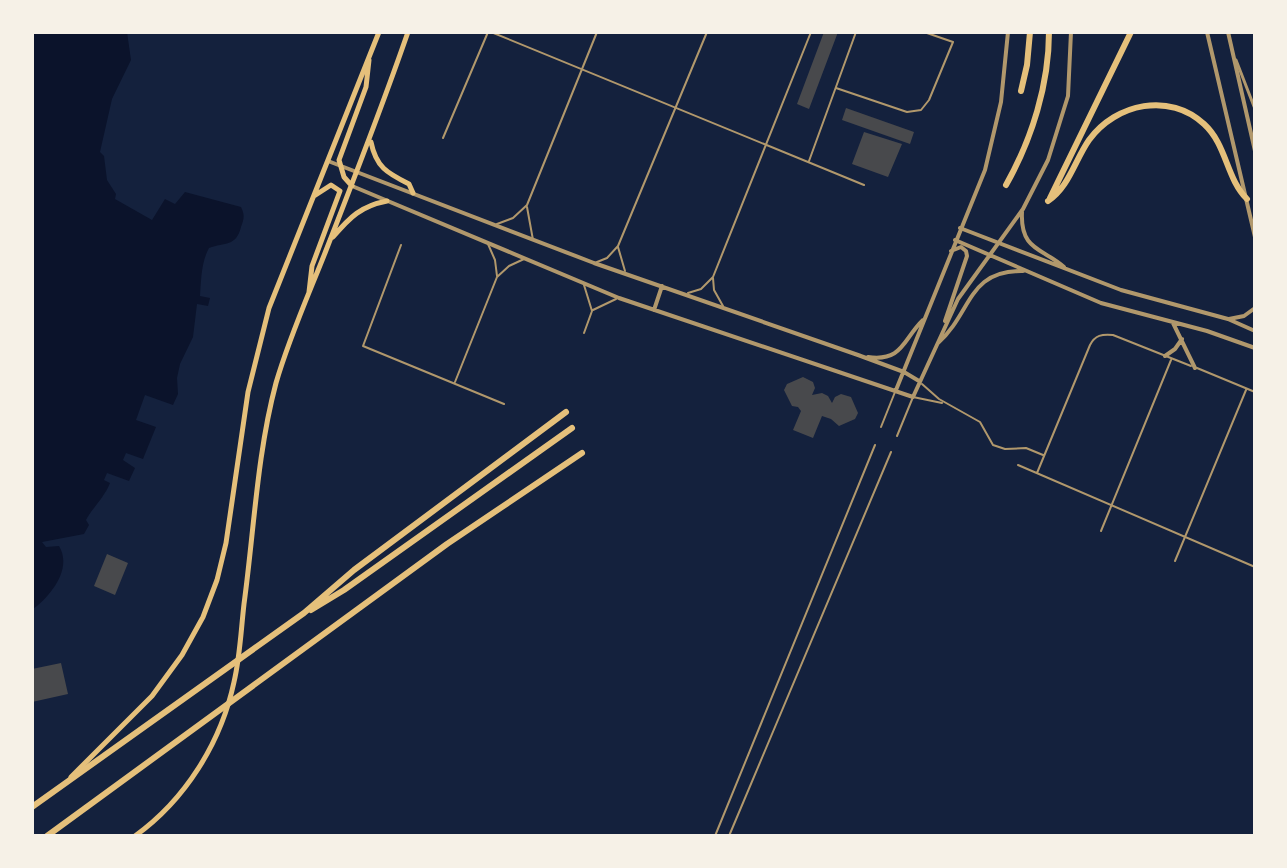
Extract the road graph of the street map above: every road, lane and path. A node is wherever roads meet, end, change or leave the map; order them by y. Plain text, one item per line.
1 (408, 32) edge
2 (490, 32) edge
3 (597, 32) edge
4 (707, 32) edge
5 (811, 32) edge
6 (856, 32) edge
7 (924, 32) edge
8 (1008, 32) edge
9 (1030, 32) edge
10 (1049, 32) edge
11 (1071, 32) edge
12 (1131, 32) edge
13 (1207, 32) edge
14 (1228, 32) edge
15 (378, 33) edge
16 (1232, 51) junction
17 (369, 58) junction
18 (582, 69) junction
19 (836, 88) junction
20 (1021, 91) dead end
21 (676, 106) junction
22 (1255, 109) edge
23 (443, 138) dead end
24 (371, 140) junction
25 (768, 145) junction
26 (1255, 151) edge
27 (328, 161) junction
28 (809, 162) junction
29 (340, 165) junction
30 (357, 172) junction
31 (864, 185) dead end
32 (1006, 185) dead end
33 (352, 186) junction
34 (413, 193) junction
35 (314, 196) junction
36 (1247, 199) junction
37 (387, 201) junction
38 (527, 205) junction
39 (1023, 209) junction
40 (494, 225) junction
41 (960, 228) junction
42 (1255, 237) edge
43 (955, 240) junction
44 (330, 241) junction
45 (533, 241) junction
46 (488, 244) junction
47 (999, 244) junction
48 (401, 245) dead end
49 (618, 246) junction
50 (951, 252) junction
51 (991, 255) junction
52 (524, 259) junction
53 (594, 263) junction
54 (1066, 269) junction
55 (1028, 271) junction
56 (630, 276) junction
57 (497, 277) junction
58 (713, 277) junction
59 (584, 284) junction
60 (662, 286) junction
61 (310, 293) junction
62 (685, 294) junction
63 (619, 298) junction
64 (724, 308) junction
65 (1255, 308) edge
66 (654, 310) junction
67 (592, 311) junction
68 (924, 319) junction
69 (1228, 319) junction
70 (1172, 321) junction
71 (944, 327) junction
72 (1255, 331) edge
73 (584, 333) dead end
74 (1182, 339) junction
75 (936, 344) junction
76 (1255, 348) edge
77 (858, 355) junction
78 (1165, 356) junction
79 (1172, 358) junction
80 (1195, 368) junction
81 (904, 372) junction
82 (919, 381) junction
83 (455, 383) junction
84 (1247, 389) junction
85 (896, 391) junction
86 (1255, 392) edge
87 (913, 397) junction
88 (504, 404) dead end
89 (947, 404) junction
90 (566, 412) dead end
91 (881, 427) dead end
92 (572, 428) dead end
93 (897, 436) dead end
94 (875, 445) dead end
95 (891, 452) dead end
96 (582, 453) dead end
97 (1045, 456) junction
98 (1018, 465) dead end
99 (1037, 473) junction
100 (1112, 504) junction
101 (1101, 531) dead end
102 (1186, 536) junction
103 (1175, 561) dead end
104 (1255, 567) edge
105 (304, 613) junction
106 (67, 782) junction
107 (32, 807) edge
108 (47, 836) edge
109 (135, 836) edge
110 (715, 836) edge
111 (729, 836) edge

1 - 24 main road
2 - 18 lane
2 - 23 lane
3 - 18 lane
4 - 21 lane
5 - 25 lane
6 - 19 lane
7 - 19 lane
8 - 41 street
9 - 20 highway
10 - 32 highway
11 - 39 street
12 - 36 highway
13 - 36 street
14 - 16 street
15 - 17 main road
16 - 22 street
16 - 26 street
17 - 27 main road
17 - 29 main road
18 - 21 lane
18 - 38 lane
19 - 28 lane
21 - 25 lane
21 - 49 lane
24 - 30 main road
24 - 34 main road
25 - 28 lane
25 - 58 lane
27 - 29 street
27 - 35 main road
28 - 31 lane
29 - 30 street
29 - 33 main road
30 - 33 main road
30 - 34 street
33 - 37 street
33 - 44 main road
34 - 40 street
35 - 61 main road
35 - 106 main road
36 - 42 street
37 - 44 main road
37 - 46 street
38 - 40 lane
38 - 45 lane
39 - 47 street
39 - 54 street
40 - 45 street
41 - 43 street
41 - 47 street
43 - 50 street
43 - 51 street
44 - 61 main road
45 - 53 street
46 - 52 street
46 - 57 lane
47 - 51 street
47 - 54 street
48 - 83 lane
49 - 53 lane
49 - 56 lane
50 - 68 street
50 - 71 street
51 - 55 street
51 - 71 street
52 - 57 lane
52 - 59 street
53 - 56 street
54 - 69 street
55 - 70 street
55 - 75 street
56 - 60 street
57 - 83 lane
58 - 62 lane
58 - 64 lane
59 - 63 street
59 - 67 lane
60 - 62 street
60 - 66 street
61 - 109 main road
62 - 64 street
63 - 66 street
63 - 67 lane
64 - 77 street
65 - 69 street
66 - 85 street
67 - 73 lane
68 - 77 street
68 - 81 street
69 - 72 street
70 - 74 street
70 - 76 street
71 - 75 street
74 - 78 street
74 - 80 street
75 - 82 street
77 - 81 street
78 - 79 lane
78 - 97 lane
79 - 80 lane
79 - 100 lane
80 - 84 lane
81 - 82 street
81 - 85 street
82 - 87 street
82 - 89 lane
83 - 88 lane
84 - 86 lane
84 - 102 lane
85 - 87 street
85 - 91 lane
87 - 89 lane
87 - 93 lane
89 - 97 lane
90 - 105 highway
92 - 105 highway
94 - 110 lane
95 - 111 lane
96 - 108 highway
97 - 99 lane
98 - 99 lane
99 - 100 lane
100 - 101 lane
100 - 102 lane
102 - 103 lane
102 - 104 lane
105 - 106 highway
106 - 107 highway

